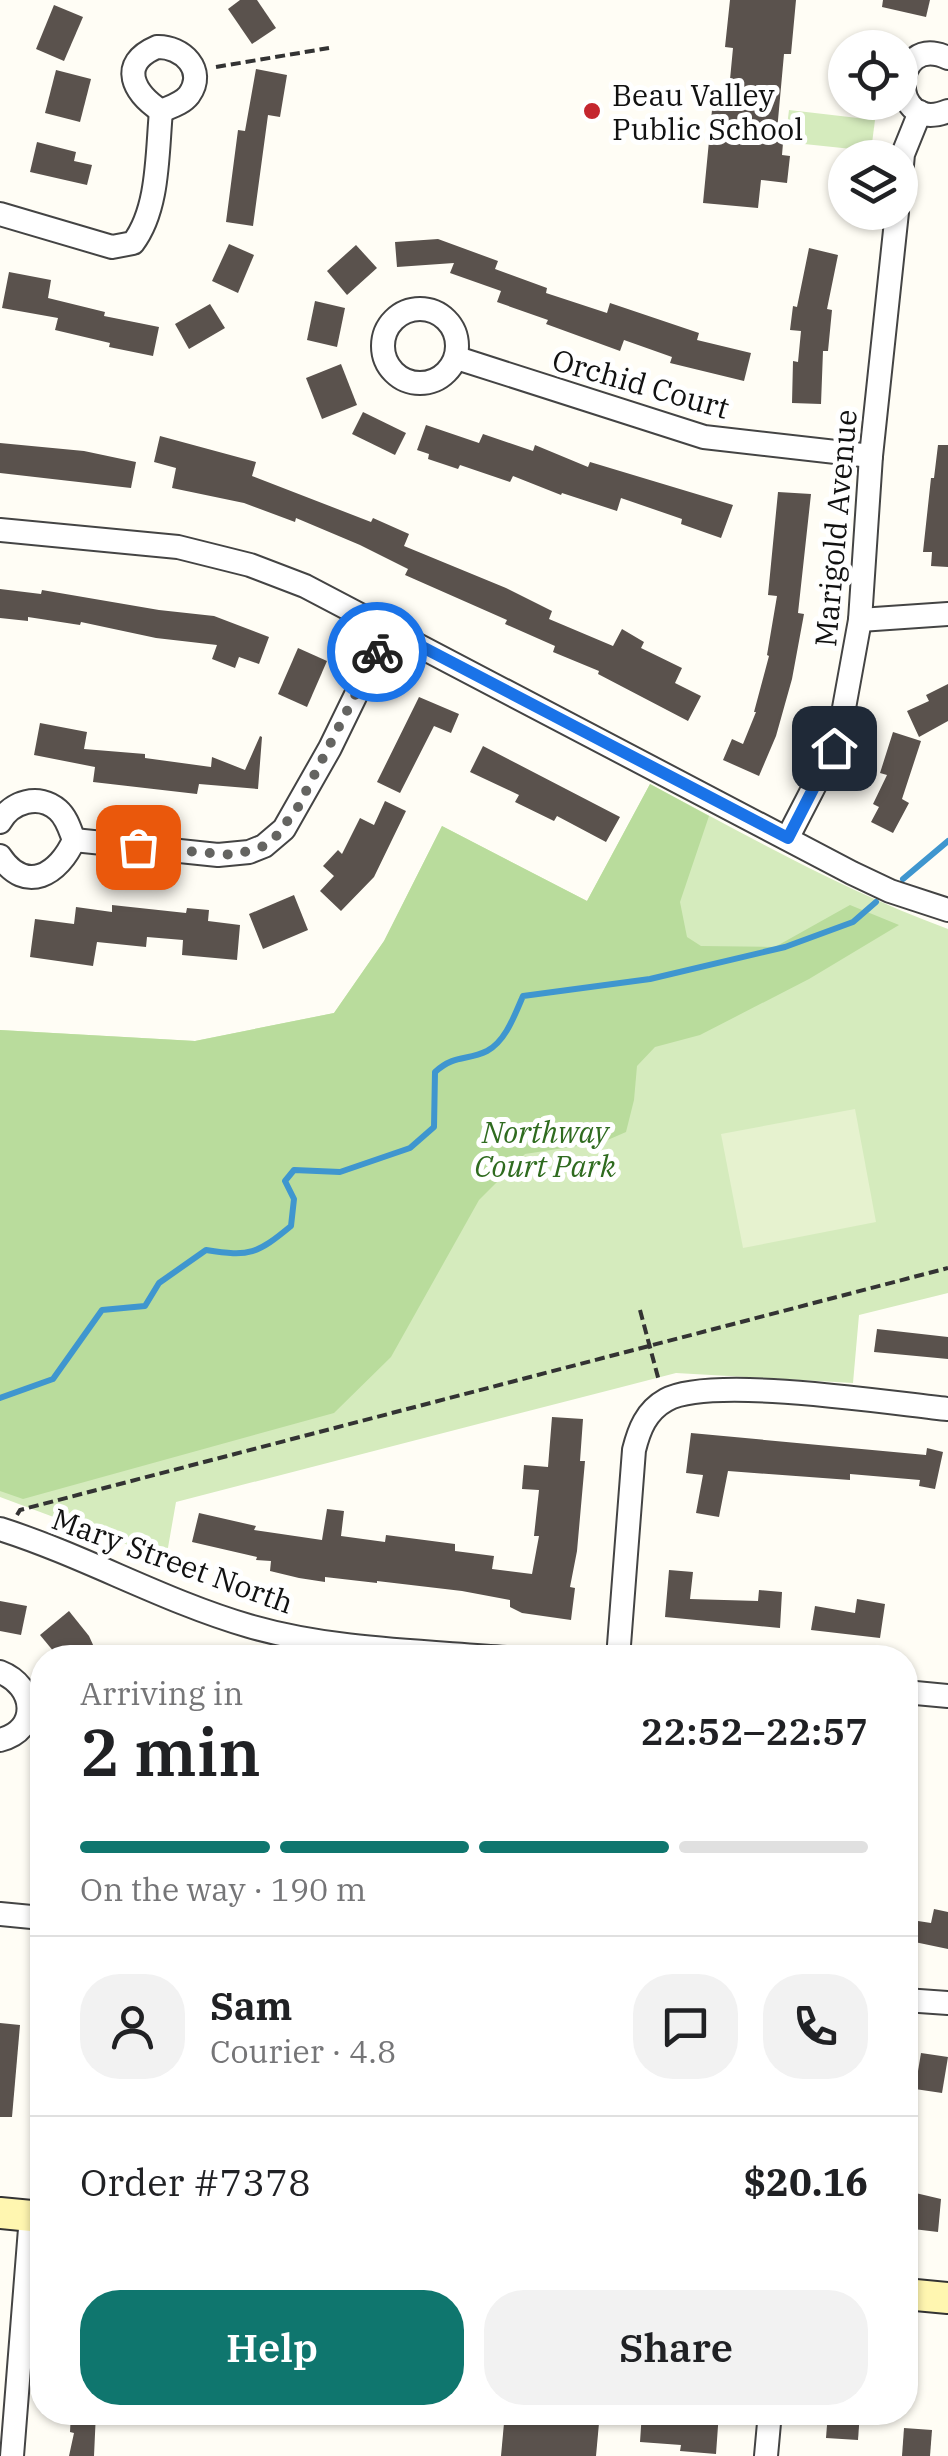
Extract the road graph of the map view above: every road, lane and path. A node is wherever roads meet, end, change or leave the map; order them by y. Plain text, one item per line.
1 (329, 48) dead end
2 (948, 58) edge
3 (194, 70) junction
4 (948, 110) edge
5 (161, 111) junction
6 (920, 112) junction
7 (909, 140) edge
8 (0, 214) edge
9 (895, 230) edge
10 (457, 358) dead end
11 (871, 456) junction
12 (0, 530) edge
13 (948, 614) edge
14 (860, 620) junction
15 (388, 629) junction
16 (0, 822) edge
17 (788, 838) junction
18 (74, 840) junction
19 (0, 856) edge
20 (948, 910) edge
21 (948, 1268) edge
22 (640, 1310) dead end
23 (650, 1346) junction
24 (664, 1402) junction
25 (948, 1409) edge
26 (20, 1510) dead end
27 (0, 1530) edge
28 (342, 1645) edge
29 (619, 1645) edge
30 (0, 1672) edge
31 (918, 1693) edge
32 (948, 1696) edge
33 (0, 1740) edge
34 (0, 1914) edge
35 (30, 1917) edge
36 (918, 2001) edge
37 (948, 2003) edge
38 (0, 2213) edge
39 (30, 2215) edge
40 (918, 2295) edge
41 (948, 2298) edge
42 (30, 2337) edge
43 (8, 2412) edge
44 (769, 2425) edge
45 (12, 2456) edge
46 (766, 2456) edge

1 - 3 path
2 - 6 street
3 - 5 street
3 - 5 street
4 - 6 street
5 - 8 street
6 - 7 street
9 - 11 street, Marigold Avenue
10 - 11 street, Orchid Court
11 - 14 street, Marigold Avenue
12 - 15 street
13 - 14 street
14 - 17 street, Marigold Avenue
15 - 17 street
15 - 18 street
16 - 18 street
17 - 20 street
18 - 19 street
21 - 23 path
22 - 23 path
23 - 24 path
23 - 26 path
24 - 25 street
24 - 29 street
27 - 28 street, Mary Street North
30 - 33 street
31 - 32 street
34 - 35 street
36 - 37 street
38 - 39 main road
40 - 41 main road
42 - 43 street
43 - 45 street
44 - 46 street

